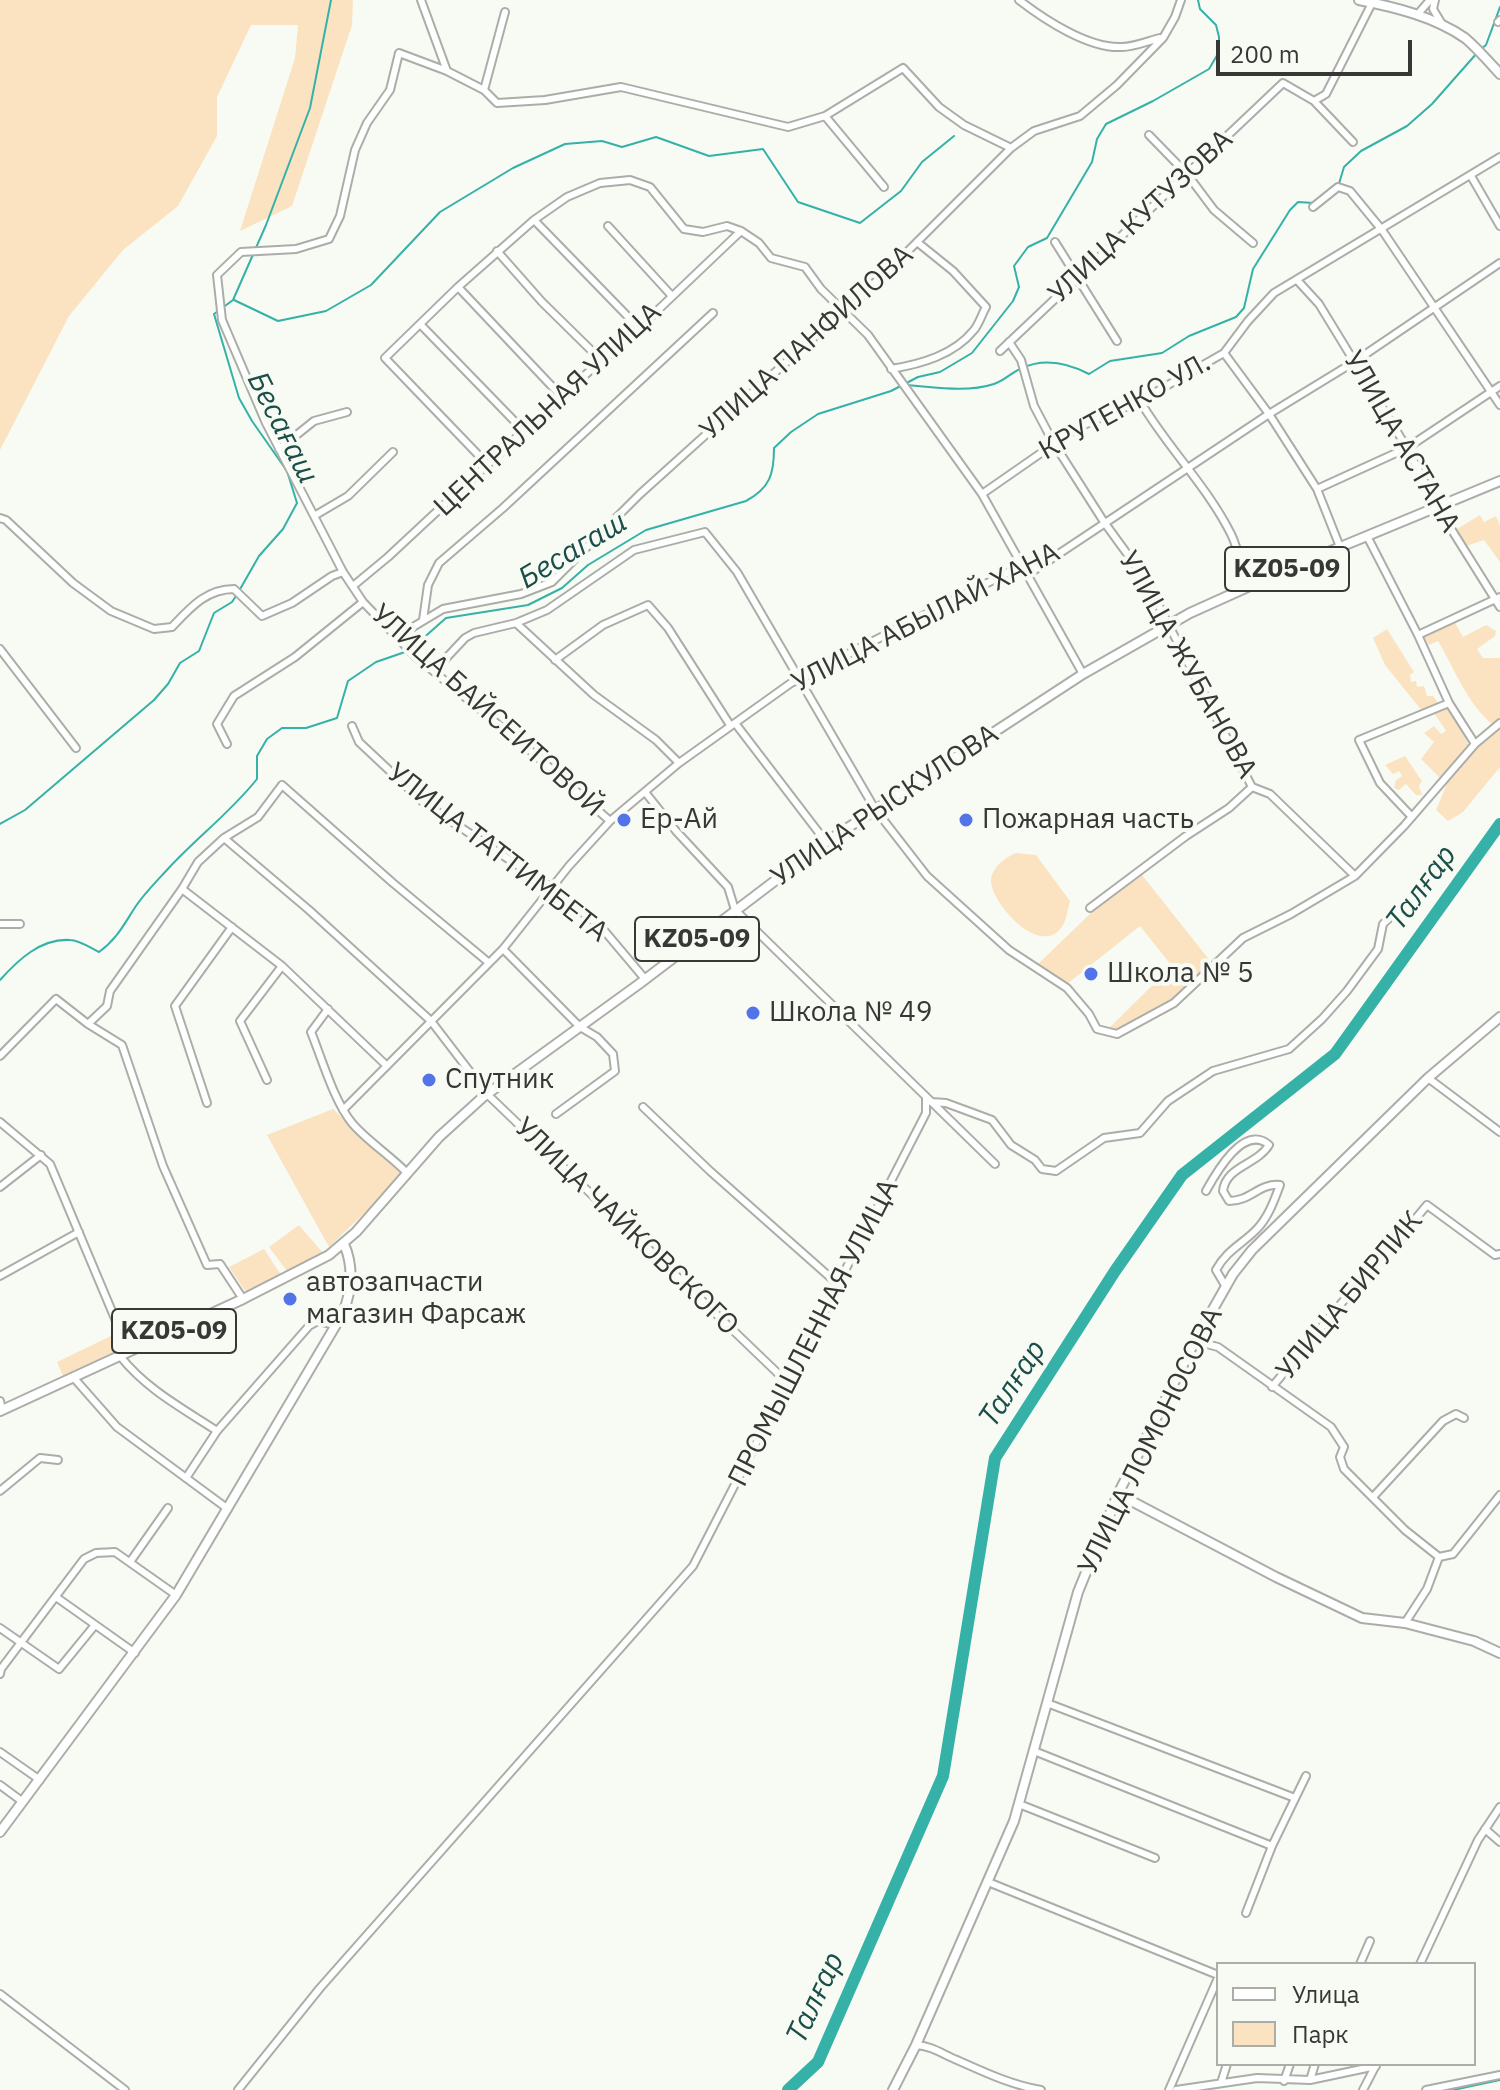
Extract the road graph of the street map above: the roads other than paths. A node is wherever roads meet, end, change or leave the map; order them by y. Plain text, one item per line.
1 (421, 0) edge
2 (1019, 0) edge
3 (1181, 0) edge
4 (1359, 0) edge
5 (1432, 0) edge
6 (1372, 3) junction
7 (505, 12) dead end
8 (1417, 15) junction
9 (1445, 27) junction
10 (1163, 38) junction
11 (447, 71) junction
12 (1500, 74) edge
13 (484, 90) junction
14 (1314, 101) junction
15 (825, 116) junction
16 (1149, 135) dead end
17 (1353, 142) dead end
18 (1011, 148) junction
19 (1500, 157) edge
20 (1187, 174) junction
21 (1471, 176) junction
22 (884, 187) dead end
23 (1313, 207) dead end
24 (534, 220) junction
25 (608, 226) dead end
26 (1500, 226) edge
27 (1382, 230) junction
28 (741, 231) junction
29 (917, 242) junction
30 (1055, 242) dead end
31 (1253, 243) dead end
32 (497, 251) junction
33 (1500, 263) edge
34 (1078, 277) junction
35 (1297, 280) junction
36 (458, 287) junction
37 (671, 295) junction
38 (1435, 306) junction
39 (844, 311) junction
40 (713, 313) dead end
41 (420, 324) junction
42 (639, 328) junction
43 (1117, 341) dead end
44 (1009, 342) junction
45 (1000, 351) dead end
46 (1224, 353) junction
47 (602, 361) junction
48 (1354, 362) junction
49 (891, 369) junction
50 (1500, 386) edge
51 (1492, 392) junction
52 (561, 396) junction
53 (1140, 401) junction
54 (1500, 405) edge
55 (347, 412) dead end
56 (1269, 414) junction
57 (524, 431) junction
58 (1053, 442) junction
59 (1407, 448) junction
60 (279, 449) junction
61 (393, 452) dead end
62 (488, 465) junction
63 (1187, 467) junction
64 (1500, 481) edge
65 (1317, 489) junction
66 (982, 494) junction
67 (1438, 508) junction
68 (314, 516) junction
69 (0, 518) edge
70 (1104, 522) junction
71 (1367, 536) junction
72 (1340, 547) junction
73 (1025, 571) junction
74 (343, 572) junction
75 (353, 586) junction
76 (1247, 587) junction
77 (1498, 598) edge
78 (363, 602) junction
79 (1500, 607) edge
80 (423, 620) junction
81 (516, 623) junction
82 (1167, 625) junction
83 (1418, 635) junction
84 (403, 643) junction
85 (0, 649) edge
86 (555, 660) junction
87 (434, 671) junction
88 (1083, 674) junction
89 (801, 678) junction
90 (1449, 703) junction
91 (1500, 723) edge
92 (732, 724) junction
93 (352, 726) dead end
94 (227, 744) dead end
95 (1475, 744) junction
96 (76, 748) dead end
97 (679, 763) junction
98 (1252, 787) junction
99 (645, 792) junction
100 (875, 809) junction
101 (1412, 817) junction
102 (610, 821) junction
103 (224, 838) junction
104 (826, 842) junction
105 (1355, 876) junction
106 (552, 888) junction
107 (182, 889) junction
108 (1404, 904) dead end
109 (1090, 908) dead end
110 (735, 910) junction
111 (0, 924) edge
112 (20, 924) dead end
113 (232, 927) junction
114 (503, 949) junction
115 (488, 962) junction
116 (282, 966) junction
117 (645, 979) junction
118 (328, 1009) junction
119 (1500, 1017) edge
120 (431, 1021) junction
121 (88, 1024) junction
122 (580, 1027) junction
123 (0, 1056) edge
124 (387, 1066) junction
125 (1428, 1078) junction
126 (267, 1080) dead end
127 (487, 1094) junction
128 (929, 1099) junction
129 (207, 1103) dead end
130 (643, 1107) dead end
131 (343, 1110) junction
132 (556, 1114) dead end
133 (0, 1122) edge
134 (1500, 1132) edge
135 (41, 1155) junction
136 (995, 1164) dead end
137 (407, 1173) junction
138 (0, 1187) edge
139 (1206, 1191) dead end
140 (79, 1232) junction
141 (344, 1244) junction
142 (1500, 1254) edge
143 (0, 1276) edge
144 (840, 1286) junction
145 (1226, 1287) junction
146 (243, 1299) junction
147 (336, 1325) junction
148 (1195, 1341) junction
149 (125, 1354) junction
150 (73, 1377) junction
151 (789, 1384) junction
152 (1272, 1387) junction
153 (1, 1407) edge
154 (1464, 1418) dead end
155 (217, 1431) junction
156 (58, 1460) dead end
157 (186, 1478) junction
158 (0, 1491) edge
159 (1118, 1494) junction
160 (1500, 1495) edge
161 (1373, 1497) junction
162 (168, 1508) dead end
163 (228, 1509) junction
164 (1439, 1557) junction
165 (130, 1562) junction
166 (176, 1595) junction
167 (56, 1597) junction
168 (1405, 1623) junction
169 (95, 1625) junction
170 (0, 1628) edge
171 (20, 1643) junction
172 (135, 1653) junction
173 (1500, 1653) edge
174 (0, 1674) edge
175 (1047, 1703) junction
176 (1034, 1751) junction
177 (0, 1752) edge
178 (1306, 1776) dead end
179 (40, 1780) junction
180 (0, 1785) edge
181 (1295, 1798) junction
182 (24, 1802) junction
183 (1019, 1804) junction
184 (1500, 1807) edge
185 (1485, 1829) junction
186 (0, 1832) edge
187 (1500, 1842) edge
188 (1272, 1846) junction
189 (1155, 1858) dead end
190 (988, 1882) junction
191 (1246, 1913) dead end
192 (1370, 1941) dead end
193 (1361, 1962) edge
194 (1421, 1962) edge
195 (1216, 1976) edge
196 (1216, 1982) edge
197 (0, 1994) edge
198 (916, 2045) junction
199 (1226, 2066) edge
200 (1289, 2066) edge
201 (1314, 2066) edge
202 (1372, 2066) edge
203 (1375, 2066) edge
204 (1500, 2075) edge
205 (1310, 2080) junction
206 (1284, 2081) junction
207 (1221, 2083) junction
208 (1470, 2086) edge
209 (125, 2090) edge
210 (238, 2090) edge
211 (893, 2090) edge
212 (1041, 2090) edge
213 (1169, 2090) edge
214 (1176, 2090) edge
215 (1363, 2090) edge
216 (1426, 2090) edge

1 - 11 street
2 - 10 street
3 - 10 street, УЛИЦА ПАНФИЛОВА
4 - 6 main road
5 - 8 street
5 - 9 street
6 - 8 main road
6 - 14 street
7 - 13 street
8 - 9 main road
9 - 12 main road
10 - 18 street, УЛИЦА ПАНФИЛОВА
11 - 13 street, УЛИЦА БАЙСЕИТОВОЙ
11 - 60 street, УЛИЦА БАЙСЕИТОВОЙ
13 - 15 street, УЛИЦА БАЙСЕИТОВОЙ
14 - 17 street
14 - 20 street, УЛИЦА КУТУЗОВА
15 - 18 street
15 - 22 street
16 - 20 street
18 - 29 street, УЛИЦА ПАНФИЛОВА
19 - 21 street, КРУТЕНКО УЛ.
20 - 31 street
20 - 34 street, УЛИЦА КУТУЗОВА
21 - 26 street
21 - 27 street, КРУТЕНКО УЛ.
23 - 27 street
24 - 28 street
24 - 32 street
24 - 42 street
25 - 37 street
27 - 35 street, КРУТЕНКО УЛ.
27 - 38 street
28 - 37 street, ЦЕНТРАЛЬНАЯ УЛИЦА
28 - 39 street
29 - 39 street, УЛИЦА ПАНФИЛОВА
29 - 49 street
30 - 34 street
32 - 36 street
32 - 47 street
33 - 38 street, УЛИЦА АБЫЛАЙ ХАНА
34 - 43 street
34 - 44 street, УЛИЦА КУТУЗОВА
35 - 46 street, КРУТЕНКО УЛ.
35 - 48 street, УЛИЦА АСТАНА
36 - 41 street
36 - 52 street
37 - 42 street, ЦЕНТРАЛЬНАЯ УЛИЦА
38 - 48 street, УЛИЦА АБЫЛАЙ ХАНА
38 - 51 street
39 - 49 street
39 - 80 street, УЛИЦА ПАНФИЛОВА
40 - 80 street
41 - 57 street
41 - 62 street
42 - 47 street, ЦЕНТРАЛЬНАЯ УЛИЦА
44 - 45 street, УЛИЦА КУТУЗОВА
44 - 58 street, УЛИЦА ЖУБАНОВА
46 - 53 street, КРУТЕНКО УЛ.
46 - 56 street
47 - 52 street, ЦЕНТРАЛЬНАЯ УЛИЦА
48 - 56 street, УЛИЦА АБЫЛАЙ ХАНА
48 - 59 street, УЛИЦА АСТАНА
49 - 66 street
50 - 51 street
51 - 54 street
51 - 59 street
52 - 57 street, ЦЕНТРАЛЬНАЯ УЛИЦА
53 - 58 street, КРУТЕНКО УЛ.
53 - 63 street
55 - 60 street
56 - 63 street, УЛИЦА АБЫЛАЙ ХАНА
56 - 65 street
57 - 62 street, ЦЕНТРАЛЬНАЯ УЛИЦА
58 - 66 street, КРУТЕНКО УЛ.
58 - 70 street, УЛИЦА ЖУБАНОВА
59 - 65 street
59 - 67 street, УЛИЦА АСТАНА
60 - 68 street, УЛИЦА БАЙСЕИТОВОЙ
61 - 68 street
62 - 75 street, ЦЕНТРАЛЬНАЯ УЛИЦА
63 - 70 street, УЛИЦА АБЫЛАЙ ХАНА
63 - 76 street
64 - 67 main road, УЛИЦА РЫСКУЛОВА / KZ05-09
65 - 72 street
66 - 73 street
67 - 71 main road, УЛИЦА РЫСКУЛОВА / KZ05-09
67 - 77 street, УЛИЦА АСТАНА
68 - 74 street, УЛИЦА БАЙСЕИТОВОЙ
69 - 74 street
70 - 73 street, УЛИЦА АБЫЛАЙ ХАНА
70 - 82 street, УЛИЦА ЖУБАНОВА
71 - 72 main road, УЛИЦА РЫСКУЛОВА / KZ05-09
71 - 83 street
72 - 76 main road, УЛИЦА РЫСКУЛОВА / KZ05-09
73 - 88 street
73 - 89 street, УЛИЦА АБЫЛАЙ ХАНА
74 - 75 street, УЛИЦА БАЙСЕИТОВОЙ
75 - 78 street, УЛИЦА БАЙСЕИТОВОЙ
76 - 82 main road, УЛИЦА РЫСКУЛОВА / KZ05-09
77 - 79 street, УЛИЦА АСТАНА
77 - 83 street
78 - 84 street, УЛИЦА БАЙСЕИТОВОЙ
78 - 94 street, УЛИЦА БАЙСЕИТОВОЙ
80 - 84 street, УЛИЦА ПАНФИЛОВА
81 - 86 street
81 - 87 street
81 - 89 street
82 - 88 main road, УЛИЦА РЫСКУЛОВА / KZ05-09
82 - 98 street, УЛИЦА ЖУБАНОВА
83 - 90 street
84 - 87 street, УЛИЦА БАЙСЕИТОВОЙ
85 - 96 street
86 - 92 street
86 - 97 street
87 - 102 street, УЛИЦА БАЙСЕИТОВОЙ
88 - 100 main road, УЛИЦА РЫСКУЛОВА / KZ05-09
89 - 92 street, УЛИЦА АБЫЛАЙ ХАНА
89 - 100 street
90 - 95 street
90 - 101 street
91 - 95 street
92 - 97 street, УЛИЦА АБЫЛАЙ ХАНА
92 - 104 street
93 - 106 street, УЛИЦА ТАТТИМБЕТА
95 - 101 street
97 - 99 street, УЛИЦА АБЫЛАЙ ХАНА
98 - 105 street, УЛИЦА ЖУБАНОВА
98 - 109 street
99 - 102 street, УЛИЦА АБЫЛАЙ ХАНА
99 - 110 street
100 - 104 main road, УЛИЦА РЫСКУЛОВА / KZ05-09
100 - 105 street
101 - 105 street
102 - 106 street, УЛИЦА АБЫЛАЙ ХАНА
103 - 107 street
103 - 115 street
103 - 120 street, УЛИЦА ЧАЙКОВСКОГО
104 - 110 main road, УЛИЦА РЫСКУЛОВА / KZ05-09
106 - 114 street, УЛИЦА АБЫЛАЙ ХАНА
106 - 117 street, УЛИЦА ТАТТИМБЕТА
107 - 113 street
107 - 121 street
108 - 128 street
110 - 117 main road, УЛИЦА РЫСКУЛОВА / KZ05-09
110 - 128 street
111 - 112 street
113 - 116 street
113 - 129 street
114 - 115 street, УЛИЦА АБЫЛАЙ ХАНА
114 - 122 street
115 - 120 street, УЛИЦА АБЫЛАЙ ХАНА
116 - 118 street
116 - 126 street
117 - 122 main road, УЛИЦА РЫСКУЛОВА / KZ05-09
118 - 124 street
118 - 131 street
119 - 125 main road, УЛИЦА ЛОМОНОСОВА
120 - 124 street, УЛИЦА АБЫЛАЙ ХАНА
120 - 127 street, УЛИЦА ЧАЙКОВСКОГО
121 - 123 street
121 - 146 street
122 - 127 main road, УЛИЦА РЫСКУЛОВА / KZ05-09
122 - 132 street
124 - 131 street, УЛИЦА АБЫЛАЙ ХАНА
125 - 134 street
125 - 145 main road, УЛИЦА ЛОМОНОСОВА
127 - 137 main road, УЛИЦА РЫСКУЛОВА / KZ05-09
127 - 151 street, УЛИЦА ЧАЙКОВСКОГО
128 - 136 street
128 - 144 street, ПРОМЫШЛЕННАЯ УЛИЦА
130 - 144 street
131 - 137 street
133 - 135 street
135 - 138 street
135 - 140 street
137 - 141 main road, УЛИЦА РЫСКУЛОВА / KZ05-09
139 - 145 street
140 - 143 street
140 - 149 street
141 - 146 main road, УЛИЦА РЫСКУЛОВА / KZ05-09
141 - 147 main road
142 - 152 street, УЛИЦА БИРЛИК
144 - 151 street, ПРОМЫШЛЕННАЯ УЛИЦА
145 - 148 main road, УЛИЦА ЛОМОНОСОВА
146 - 149 main road, УЛИЦА РЫСКУЛОВА / KZ05-09
147 - 155 street
147 - 163 main road
148 - 152 street
148 - 159 main road, УЛИЦА ЛОМОНОСОВА
149 - 150 main road, УЛИЦА РЫСКУЛОВА / KZ05-09
149 - 155 street
150 - 153 main road, УЛИЦА РЫСКУЛОВА / KZ05-09
150 - 157 street
151 - 210 street, ПРОМЫШЛЕННАЯ УЛИЦА
152 - 161 street
154 - 161 street
155 - 157 street
156 - 158 street
157 - 163 street
159 - 168 main road
159 - 175 main road, УЛИЦА ЛОМОНОСОВА
160 - 164 street
161 - 164 street
162 - 165 street
163 - 166 main road
164 - 168 street
165 - 166 street
165 - 167 street
166 - 172 main road
167 - 169 street
167 - 171 street
168 - 173 main road
169 - 171 street
169 - 172 street
170 - 171 street
171 - 174 street
172 - 179 main road
175 - 176 main road, УЛИЦА ЛОМОНОСОВА
175 - 181 street
176 - 183 main road, УЛИЦА ЛОМОНОСОВА
176 - 188 street
177 - 179 street
178 - 181 street
179 - 182 main road
180 - 182 street
181 - 188 street
182 - 186 main road
183 - 189 street
183 - 190 main road, УЛИЦА ЛОМОНОСОВА
184 - 185 street
185 - 187 street
185 - 194 street
188 - 191 street
190 - 195 street
190 - 198 main road, УЛИЦА ЛОМОНОСОВА
192 - 193 street
196 - 213 street
197 - 209 street
198 - 211 main road, УЛИЦА ЛОМОНОСОВА
198 - 212 street
199 - 207 street
200 - 206 street
201 - 205 street
202 - 205 street
203 - 215 street
204 - 208 street
205 - 206 street
206 - 207 street
207 - 214 street
208 - 216 street

